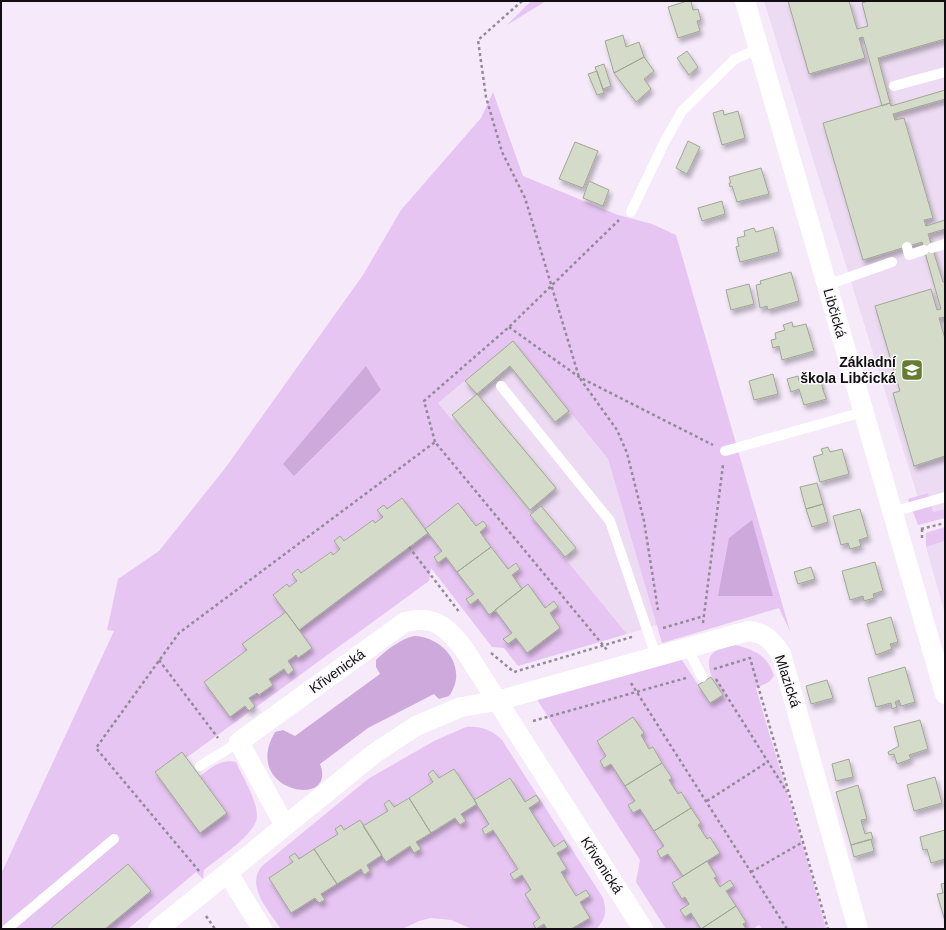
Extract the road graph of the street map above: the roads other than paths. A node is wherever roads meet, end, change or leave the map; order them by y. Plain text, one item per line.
1 (745, 1) edge
2 (760, 48) junction
3 (945, 72) edge
4 (894, 86) dead end
5 (631, 212) road end
6 (945, 244) edge
7 (907, 247) dead end
8 (892, 262) dead end
9 (828, 285) junction
10 (501, 386) dead end
11 (863, 412) junction
12 (724, 451) road end
13 (945, 497) edge
14 (893, 512) junction
15 (694, 645) junction
16 (656, 656) junction
17 (704, 674) road end
18 (945, 694) edge
19 (497, 701) junction
20 (233, 745) junction
21 (200, 766) dead end
22 (285, 826) junction
23 (114, 839) dead end
24 (228, 873) junction
25 (636, 926) edge
26 (7, 929) edge
27 (158, 929) edge
28 (262, 929) edge
29 (858, 929) edge

1 - 2 street, Libčická
2 - 5 lane
2 - 9 street, Libčická
3 - 4 lane
6 - 7 lane
8 - 9 lane
9 - 11 street, Libčická
10 - 16 lane
11 - 12 lane
11 - 14 street, Libčická
13 - 14 lane
14 - 18 street, Libčická
15 - 16 street, Mlazická
15 - 17 lane
15 - 29 street, Mlazická
16 - 19 street, Mlazická
19 - 20 street, Křivenická
19 - 22 street
19 - 25 street, Křivenická
20 - 21 lane
20 - 22 street
22 - 24 street
23 - 26 lane
24 - 27 street
24 - 28 street

